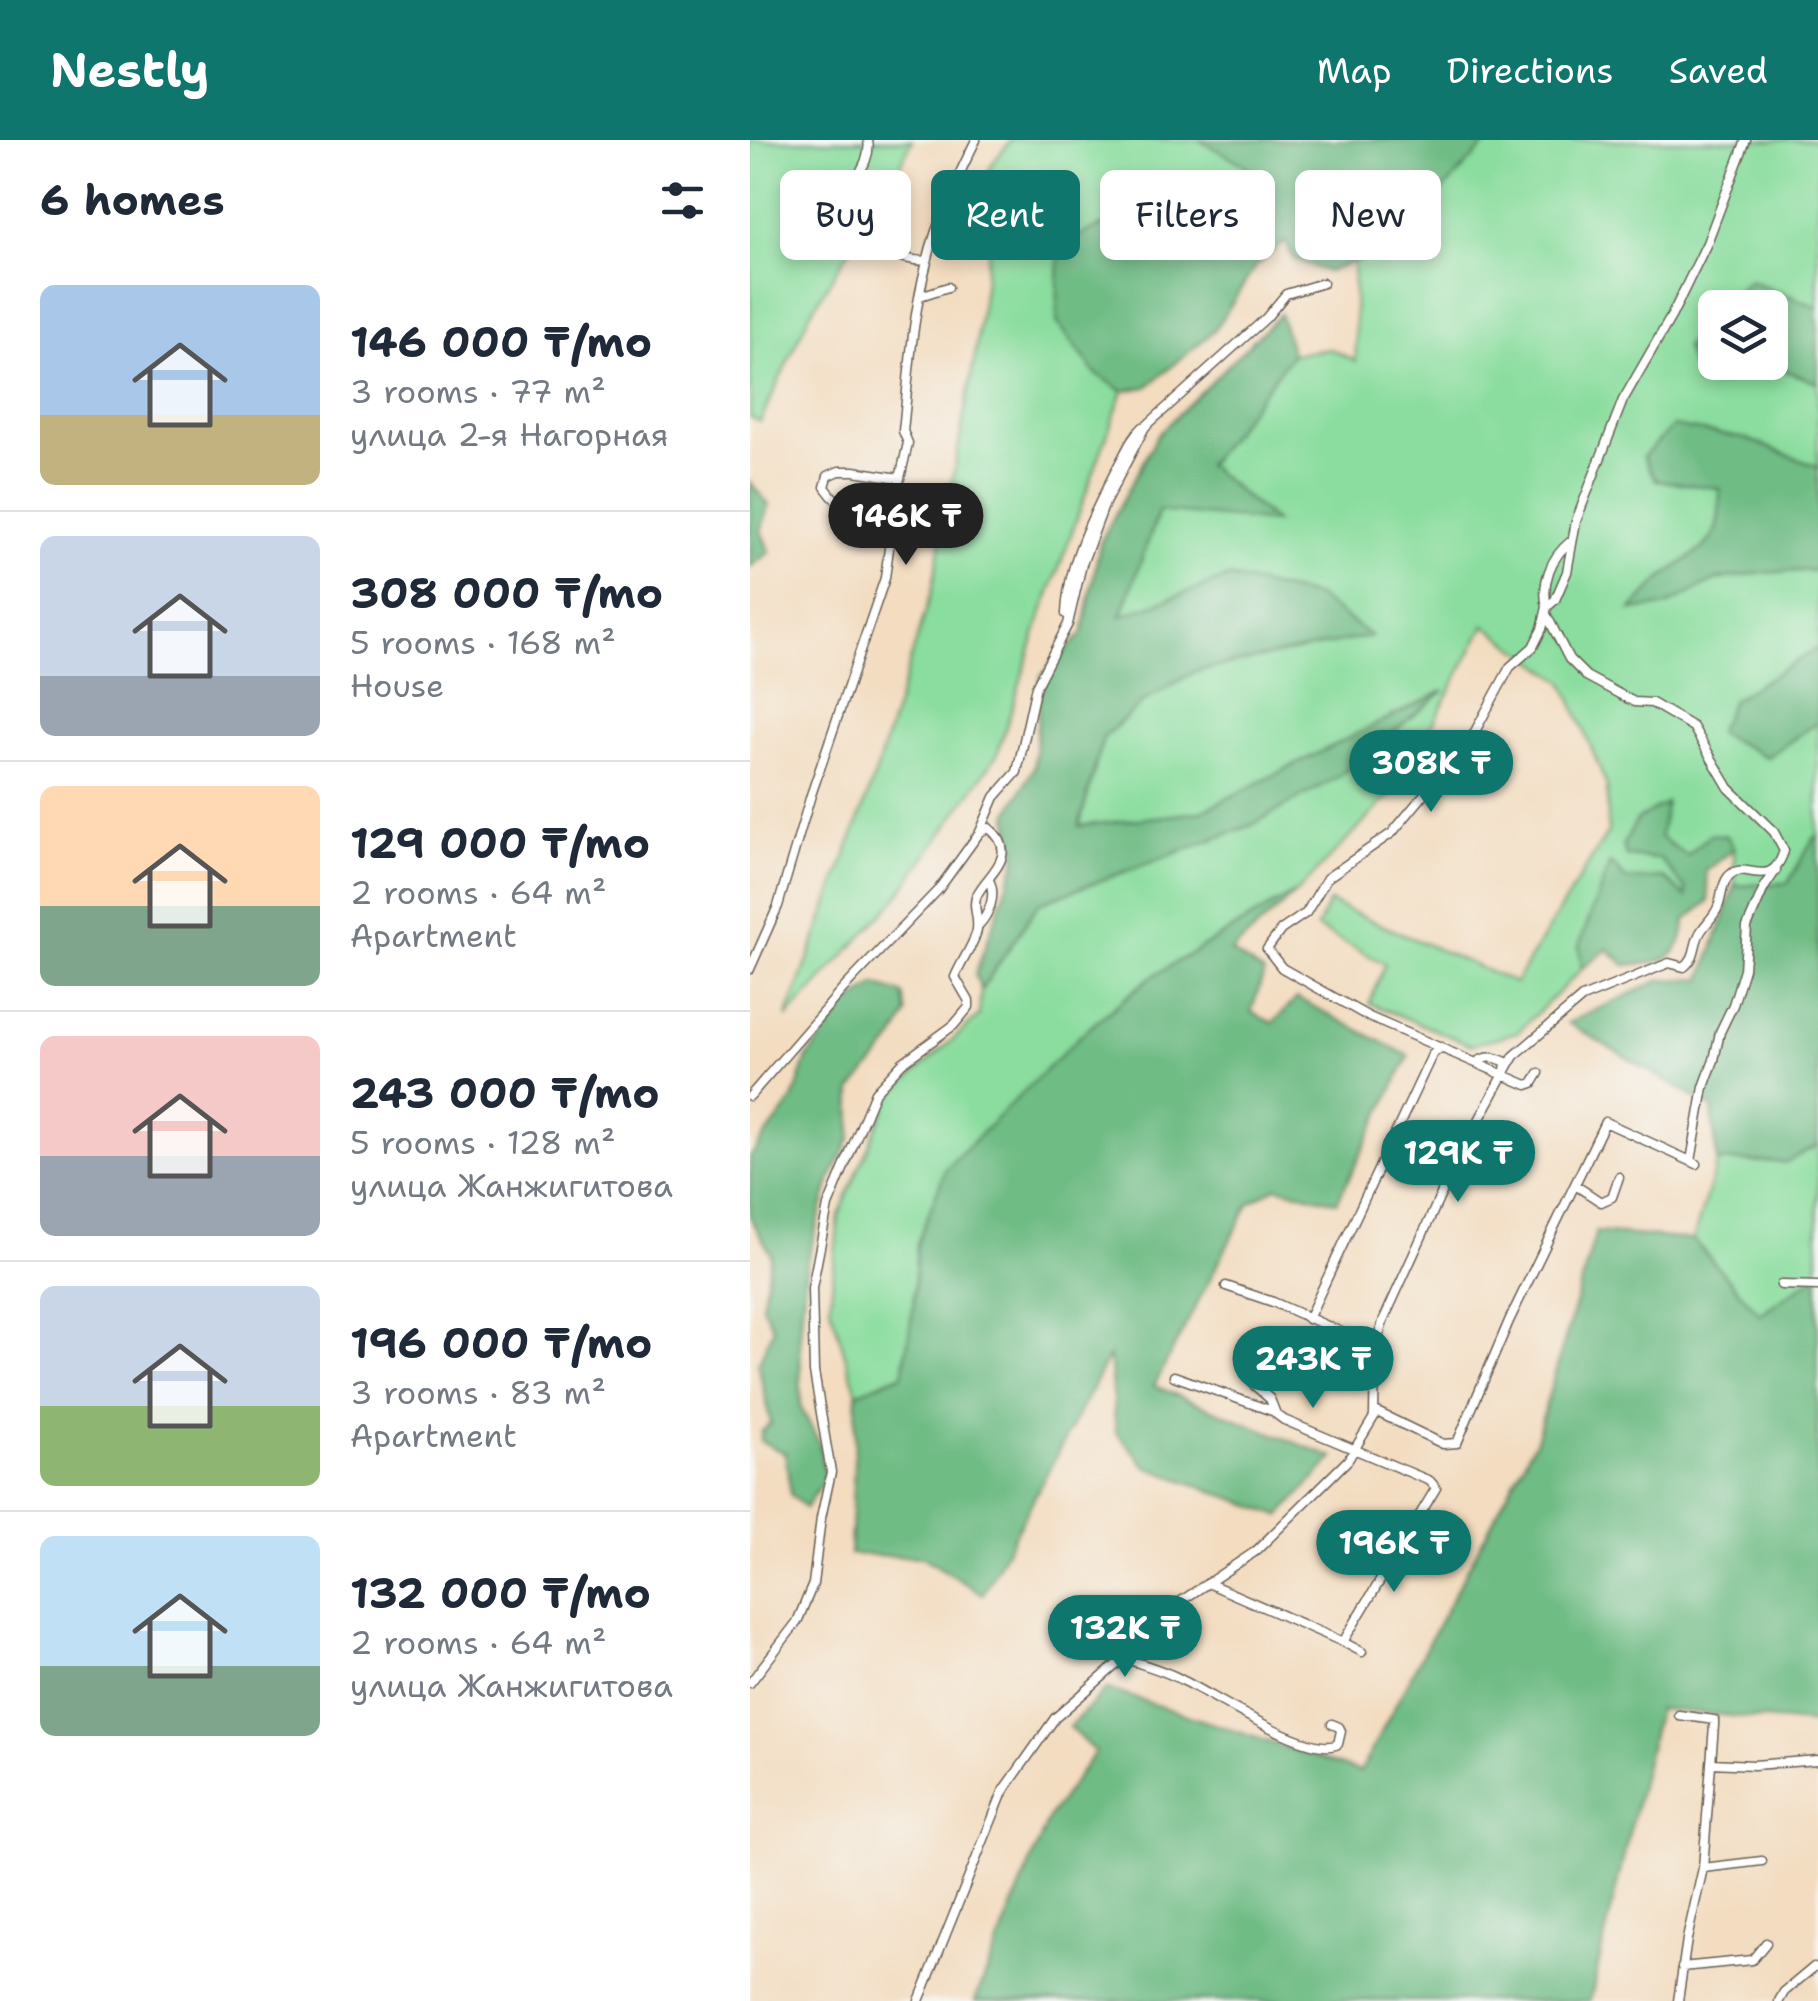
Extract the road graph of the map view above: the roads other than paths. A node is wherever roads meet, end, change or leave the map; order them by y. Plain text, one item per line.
1 (868, 140) edge
2 (976, 140) edge
3 (1746, 140) edge
4 (927, 261) junction
5 (1323, 283) dead end
6 (948, 287) dead end
7 (920, 296) junction
8 (899, 478) junction
9 (893, 530) junction
10 (1570, 542) junction
11 (1546, 611) junction
12 (980, 832) junction
13 (1778, 867) junction
14 (989, 880) junction
15 (977, 928) junction
16 (750, 970) edge
17 (1440, 1046) junction
18 (1477, 1062) junction
19 (1502, 1073) junction
20 (1539, 1073) dead end
21 (750, 1096) edge
22 (1620, 1177) dead end
23 (1575, 1185) junction
24 (1781, 1284) dead end
25 (1226, 1286) dead end
26 (1818, 1286) edge
27 (1308, 1319) junction
28 (1375, 1347) junction
29 (1174, 1376) dead end
30 (1258, 1376) dead end
31 (1375, 1411) junction
32 (1275, 1412) junction
33 (1354, 1450) junction
34 (1210, 1584) junction
35 (1343, 1642) junction
36 (1362, 1652) dead end
37 (1124, 1658) junction
38 (750, 1683) edge
39 (1679, 1715) dead end
40 (1332, 1724) dead end
41 (1818, 1760) edge
42 (1712, 1763) junction
43 (1762, 1861) dead end
44 (1703, 1868) junction
45 (1766, 1942) dead end
46 (1682, 1967) junction
47 (1814, 1968) dead end
48 (919, 2001) edge
49 (1678, 2001) edge
50 (1778, 2001) edge

1 - 4 street
2 - 4 street
3 - 10 street
4 - 7 street
5 - 12 street
6 - 7 street
7 - 8 street
8 - 9 street
8 - 9 street
9 - 16 street
10 - 11 street
10 - 11 street
11 - 13 street
11 - 17 street
12 - 14 street
12 - 21 street
13 - 19 street
13 - 23 street
14 - 15 street
14 - 15 street
15 - 38 street
17 - 18 street
17 - 27 street
18 - 19 street
18 - 19 street
19 - 20 street
19 - 28 street
22 - 23 street
23 - 31 street
24 - 26 street
25 - 27 street
27 - 28 street
28 - 31 street
29 - 32 street
30 - 32 street
31 - 33 street
32 - 33 street
33 - 34 street
33 - 35 street
34 - 35 street
34 - 37 street
35 - 36 street
37 - 40 street
37 - 48 street
39 - 42 street
41 - 42 street
42 - 44 street
43 - 44 street
44 - 46 street
45 - 46 street
46 - 49 street
47 - 50 street

